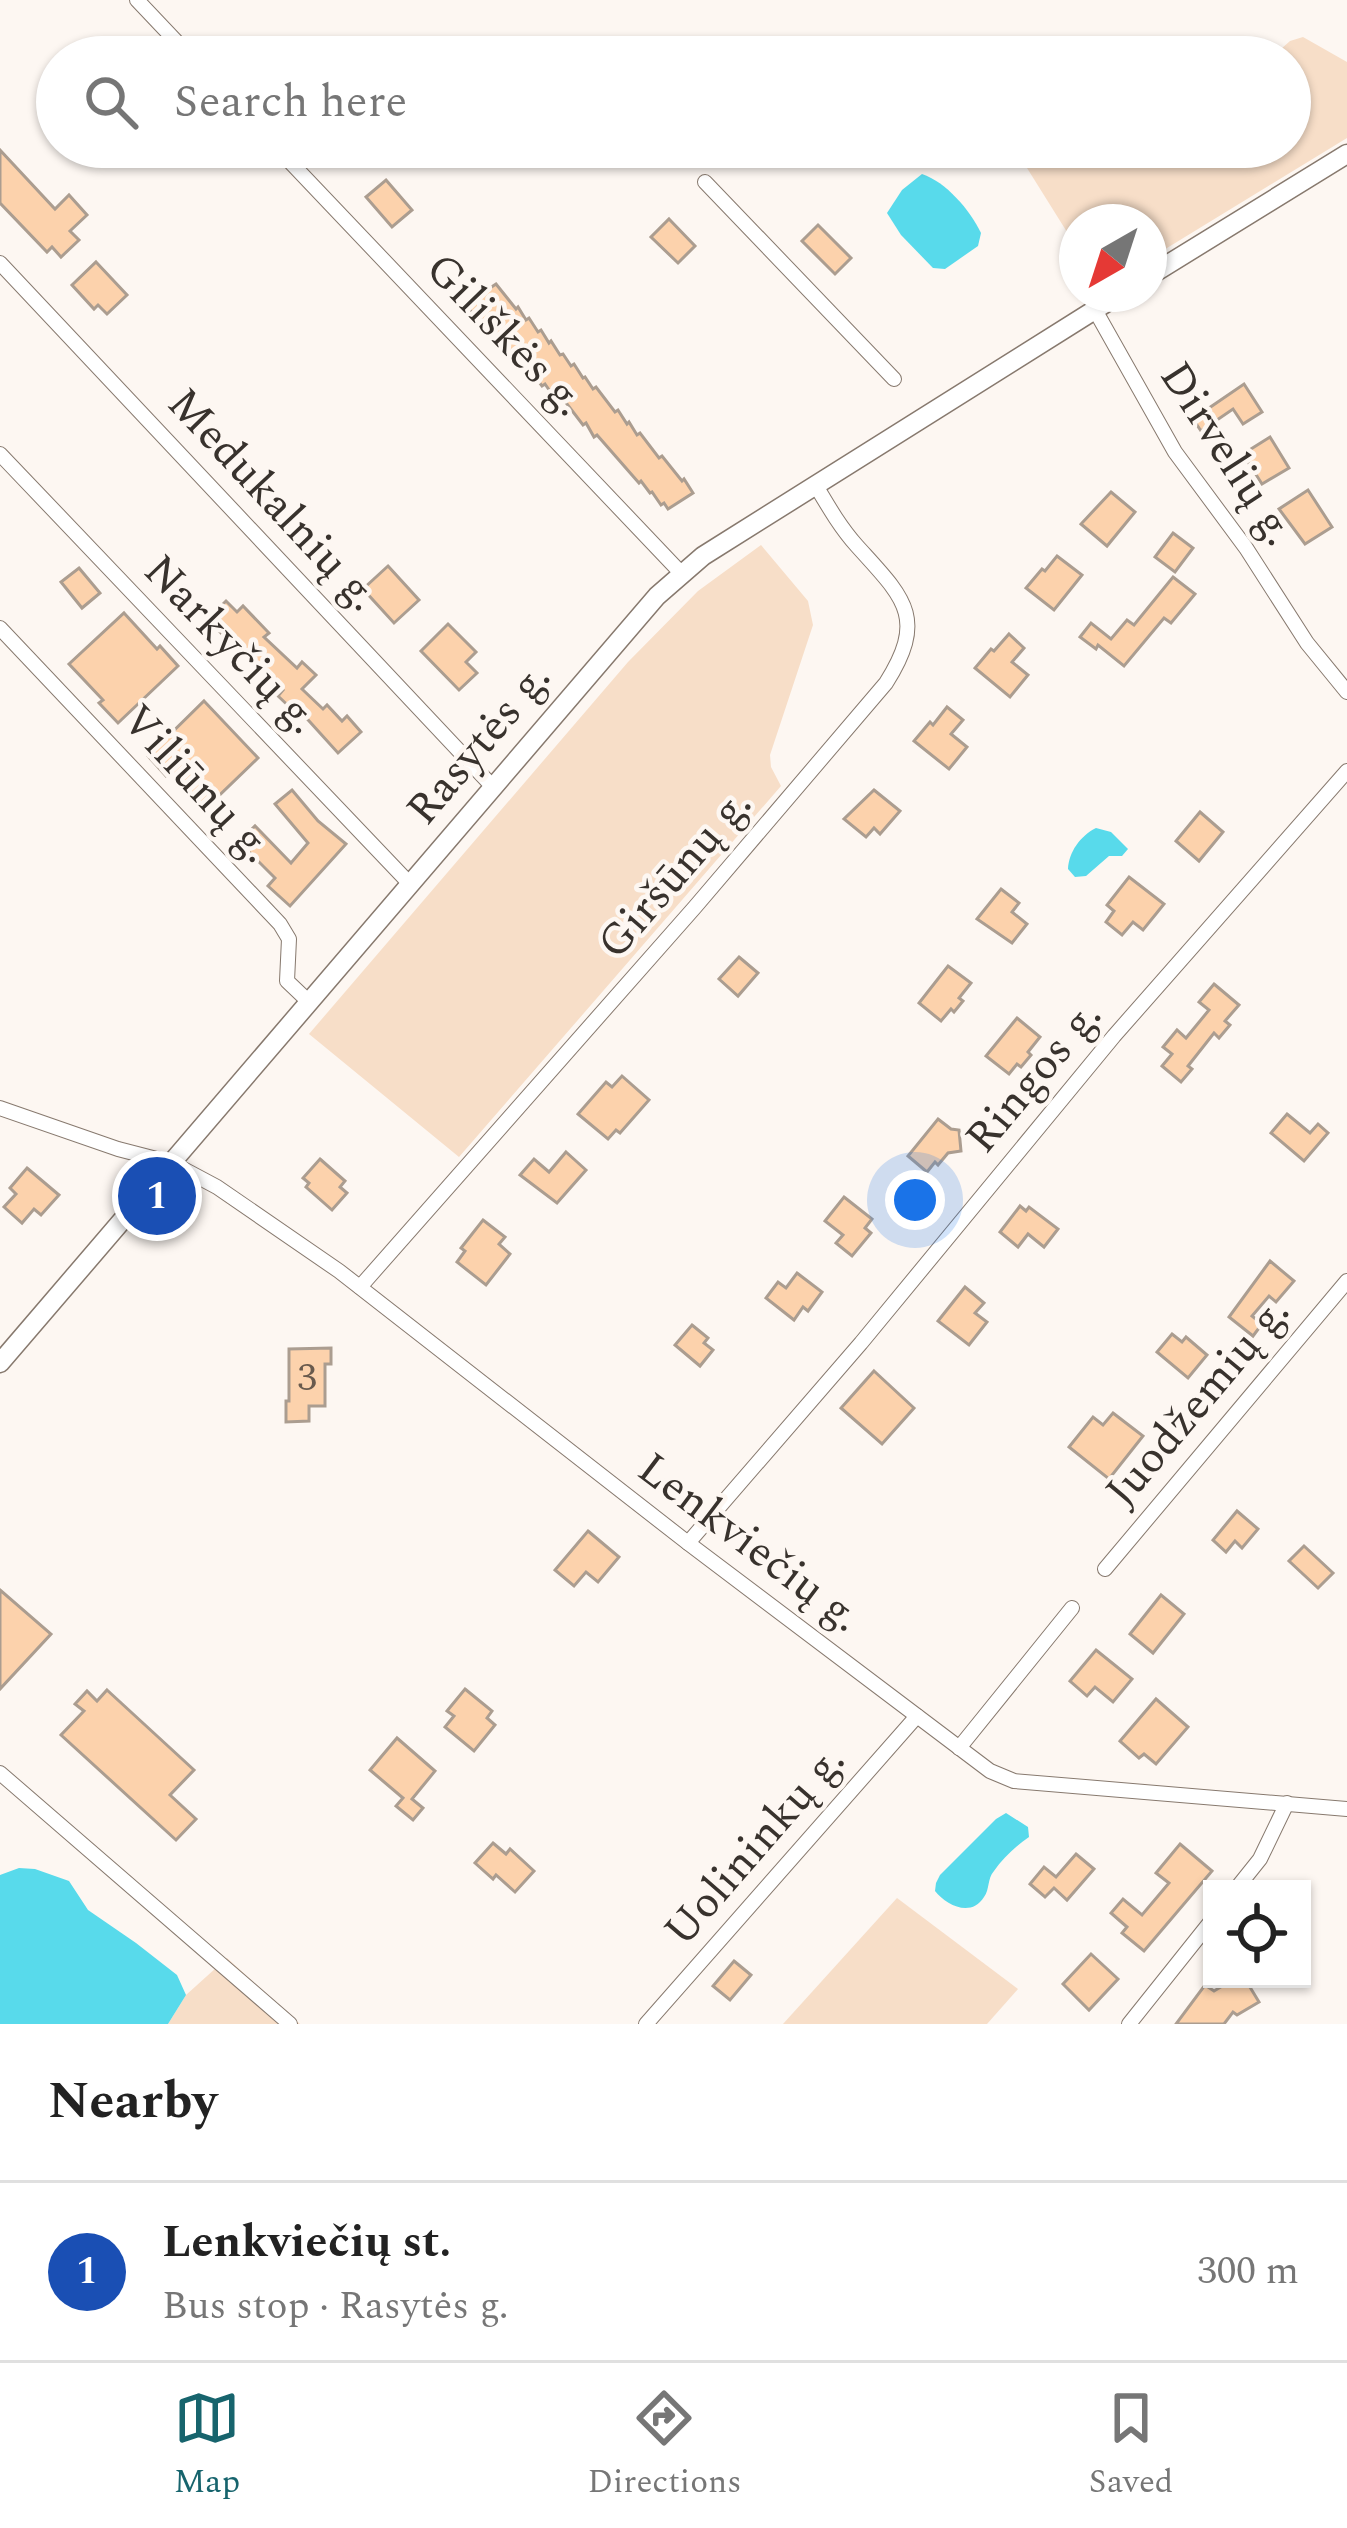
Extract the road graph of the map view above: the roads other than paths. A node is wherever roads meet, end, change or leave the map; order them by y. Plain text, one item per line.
1 (137, 0) edge
2 (171, 36) edge
3 (1347, 154) edge
4 (296, 168) edge
5 (705, 182) dead end
6 (0, 262) edge
7 (1167, 265) edge
8 (1092, 312) edge
9 (1096, 312) edge
10 (894, 379) dead end
11 (0, 454) edge
12 (815, 484) junction
13 (681, 573) junction
14 (0, 628) edge
15 (1347, 692) edge
16 (1347, 772) edge
17 (493, 787) junction
18 (410, 884) junction
19 (308, 1001) junction
20 (0, 1108) edge
21 (172, 1163) junction
22 (1347, 1281) edge
23 (360, 1287) junction
24 (0, 1363) edge
25 (688, 1544) junction
26 (1105, 1569) dead end
27 (1072, 1608) dead end
28 (917, 1716) junction
29 (959, 1748) junction
30 (0, 1773) edge
31 (1287, 1803) junction
32 (1347, 1809) edge
33 (1243, 1880) edge
34 (1203, 1931) edge
35 (290, 2024) edge
36 (646, 2024) edge
37 (1129, 2024) edge

1 - 2 street
3 - 7 main road
4 - 13 street, Giliškės g.
5 - 10 street
6 - 17 street, Medukalnių g.
8 - 12 main road, Rasytės g.
9 - 15 street, Dirvelių g.
11 - 18 street, Narkyčių g.
12 - 13 main road, Rasytės g.
12 - 23 street, Giršūnų g.
13 - 17 main road, Rasytės g.
14 - 19 street, Viliūnų g.
16 - 25 street, Ringos g.
17 - 18 main road, Rasytės g.
18 - 19 main road, Rasytės g.
19 - 21 main road, Rasytės g.
20 - 21 street, Lenkviečių g.
21 - 23 street, Lenkviečių g.
21 - 24 main road, Rasytės g.
22 - 26 street, Juodžemių g.
23 - 25 street, Lenkviečių g.
25 - 28 street, Lenkviečių g.
27 - 29 street
28 - 29 street, Lenkviečių g.
28 - 36 street, Uolininkų g.
29 - 31 street, Lenkviečių g.
30 - 35 street
31 - 32 street, Lenkviečių g.
31 - 33 street
34 - 37 street

